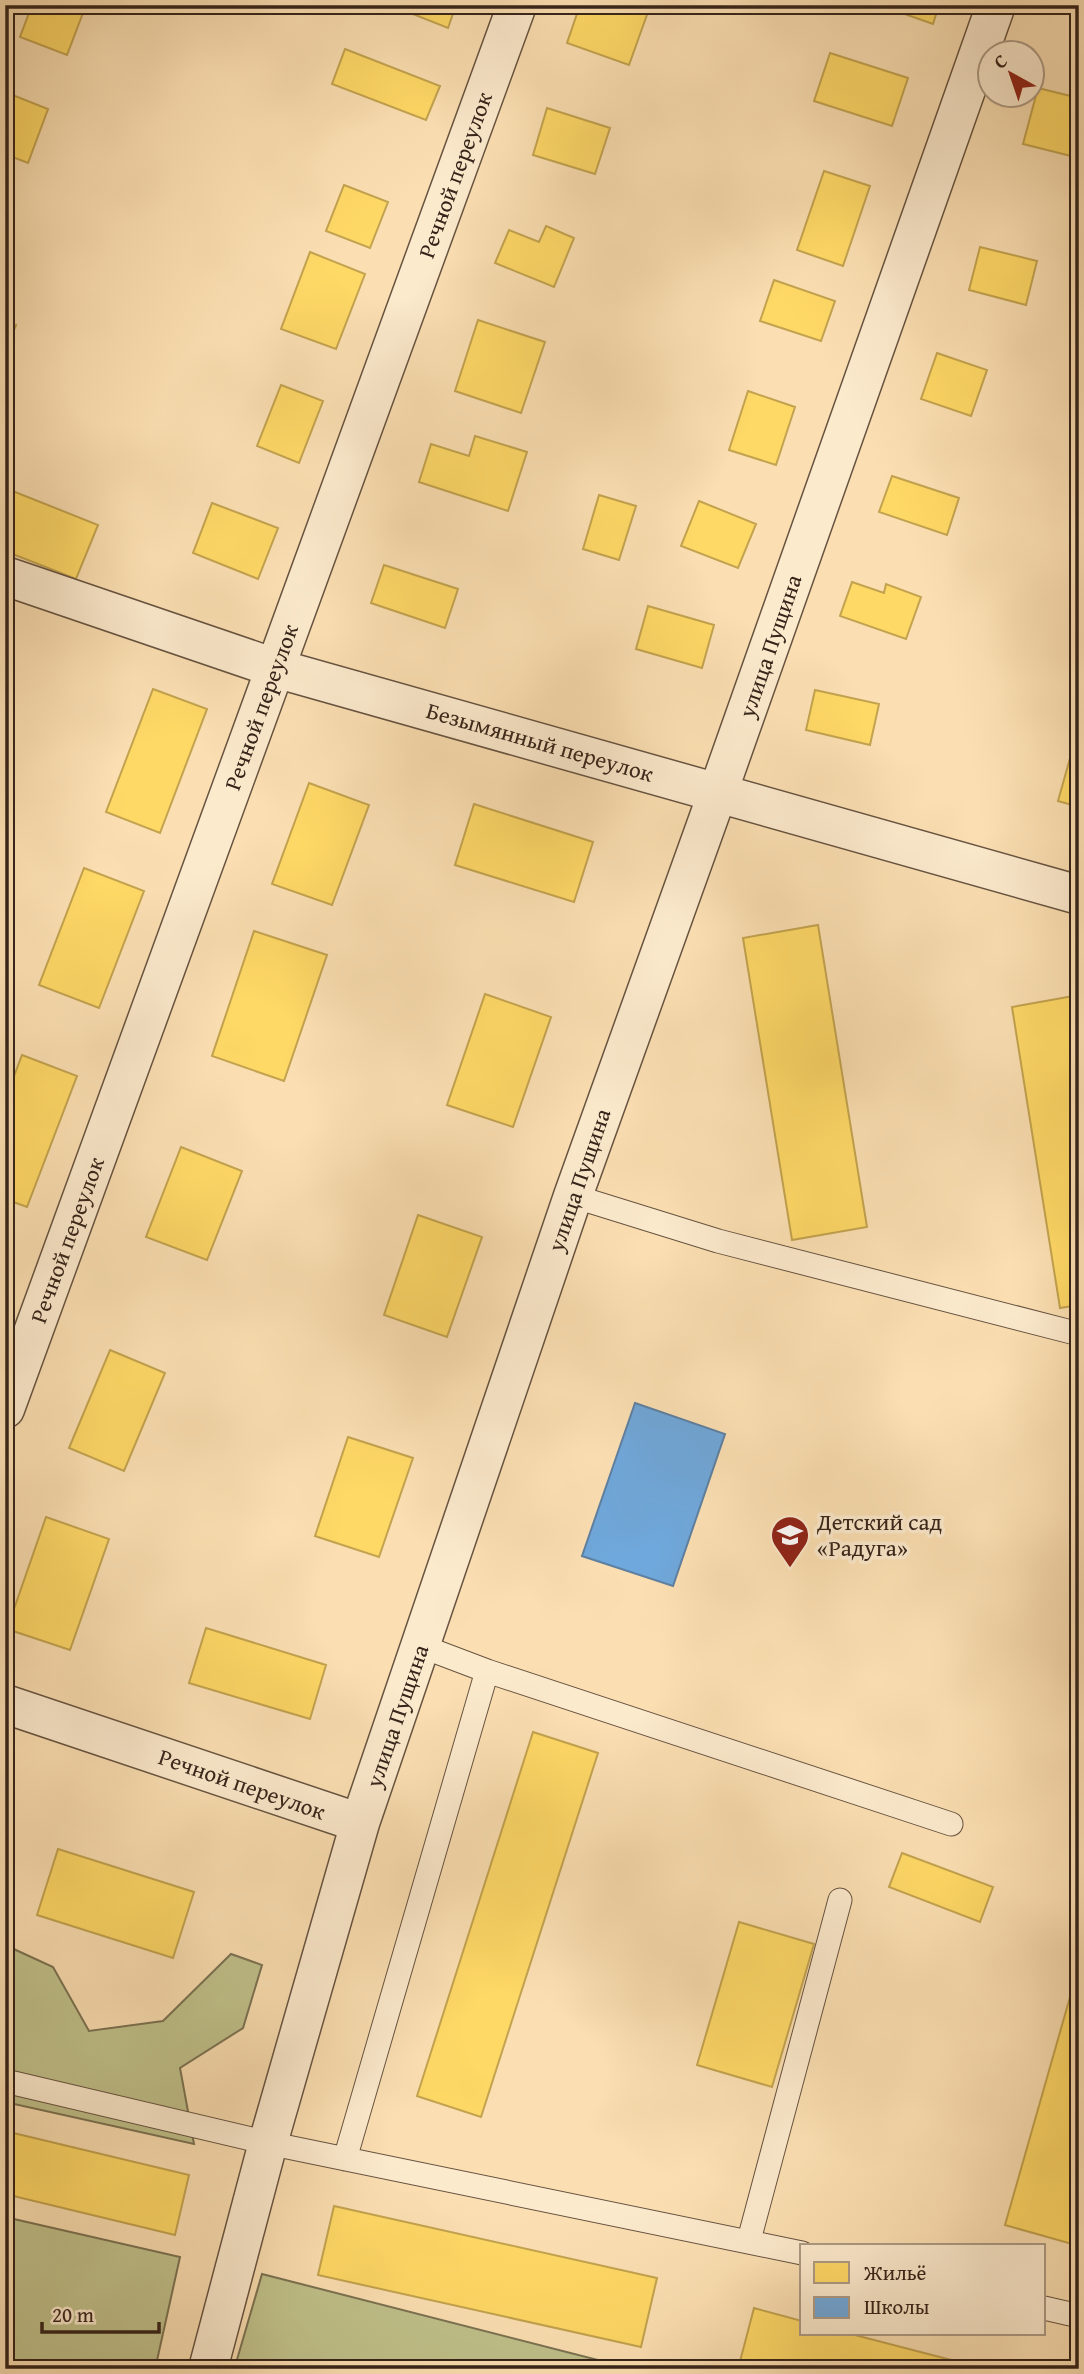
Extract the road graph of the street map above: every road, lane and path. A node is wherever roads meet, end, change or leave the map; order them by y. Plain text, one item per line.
1 (517, 5) edge
2 (996, 5) edge
3 (5, 576) edge
4 (275, 668) junction
5 (718, 792) junction
6 (1079, 895) edge
7 (573, 1196) junction
8 (1079, 1334) edge
9 (5, 1409) edge
10 (421, 1646) junction
11 (487, 1671) junction
12 (5, 1704) edge
13 (360, 1823) junction
14 (951, 1824) dead end
15 (839, 1900) dead end
16 (5, 2081) edge
17 (268, 2143) junction
18 (345, 2159) junction
19 (749, 2240) junction
20 (800, 2253) edge
21 (1046, 2308) edge
22 (1079, 2316) edge
23 (208, 2369) edge

1 - 4 street, Речной переулок
2 - 5 street, улица Пущина
3 - 4 street, Безымянный переулок
4 - 5 street, Безымянный переулок
4 - 9 street, Речной переулок
5 - 6 street, Безымянный переулок
5 - 7 street, улица Пущина
7 - 8 lane
7 - 10 street, улица Пущина
10 - 11 lane
10 - 13 street, улица Пущина
11 - 14 lane
11 - 18 lane
12 - 13 street, Речной переулок
13 - 17 street, улица Пущина
15 - 19 lane
16 - 17 lane
17 - 18 lane
17 - 23 street, улица Пущина
18 - 19 lane
19 - 20 lane
21 - 22 lane

